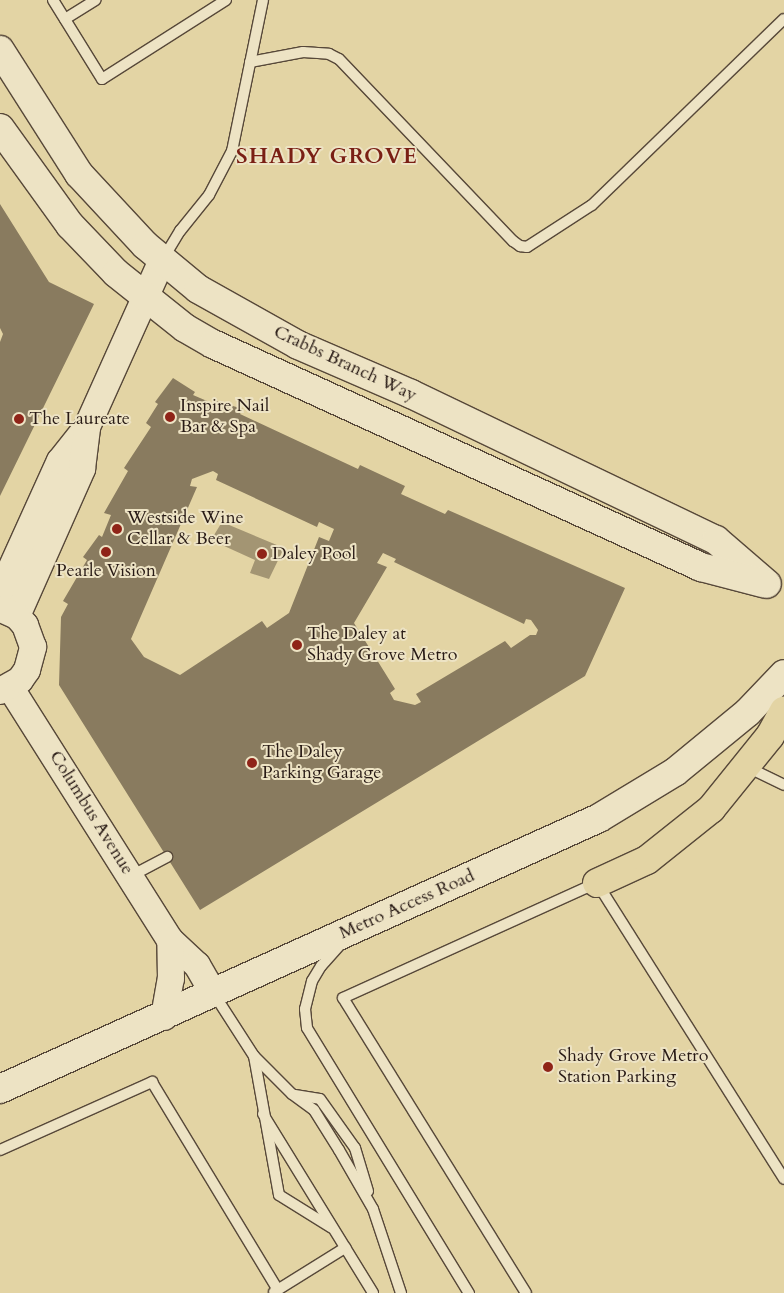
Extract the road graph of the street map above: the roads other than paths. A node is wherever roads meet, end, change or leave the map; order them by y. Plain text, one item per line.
1 (53, 0) edge
2 (95, 0) edge
3 (226, 0) edge
4 (263, 0) edge
5 (65, 19) junction
6 (784, 19) edge
7 (0, 50) edge
8 (250, 62) junction
9 (0, 128) edge
10 (162, 260) junction
11 (145, 299) junction
12 (87, 427) junction
13 (776, 588) edge
14 (0, 593) edge
15 (8, 613) edge
16 (784, 674) edge
17 (5, 689) edge
18 (784, 711) edge
19 (746, 766) junction
20 (784, 785) edge
21 (167, 857) dead end
22 (130, 876) junction
23 (597, 883) junction
24 (356, 928) junction
25 (170, 940) junction
26 (213, 993) junction
27 (164, 1017) junction
28 (254, 1056) junction
29 (0, 1089) edge
30 (292, 1094) junction
31 (263, 1114) junction
32 (0, 1150) edge
33 (784, 1178) edge
34 (373, 1209) junction
35 (334, 1230) junction
36 (345, 1248) junction
37 (275, 1291) edge
38 (373, 1293) edge
39 (401, 1293) edge
40 (469, 1293) edge
41 (526, 1293) edge

1 - 5 lane
2 - 5 lane
3 - 5 lane
4 - 8 lane
6 - 8 lane
7 - 10 main road, Crabbs Branch Way
8 - 10 lane
9 - 11 main road, Crabbs Branch Way
10 - 11 street
10 - 13 main road, Crabbs Branch Way
11 - 12 street
11 - 13 main road, Crabbs Branch Way
12 - 14 street
12 - 15 street
15 - 17 street
16 - 24 main road, Metro Access Road
17 - 22 street, Columbus Avenue
18 - 19 highway
19 - 20 lane
19 - 23 highway
21 - 22 lane
22 - 25 street, Columbus Avenue
23 - 33 lane
23 - 41 lane
24 - 26 main road, Metro Access Road
24 - 40 lane
25 - 26 street, Columbus Avenue
25 - 27 street
26 - 27 main road, Metro Access Road
26 - 28 lane
27 - 29 main road, Metro Access Road
28 - 30 lane
28 - 31 lane
30 - 34 lane
30 - 34 lane
31 - 35 lane
31 - 35 lane
32 - 37 lane
34 - 39 lane
35 - 36 lane
36 - 37 lane
36 - 38 lane

